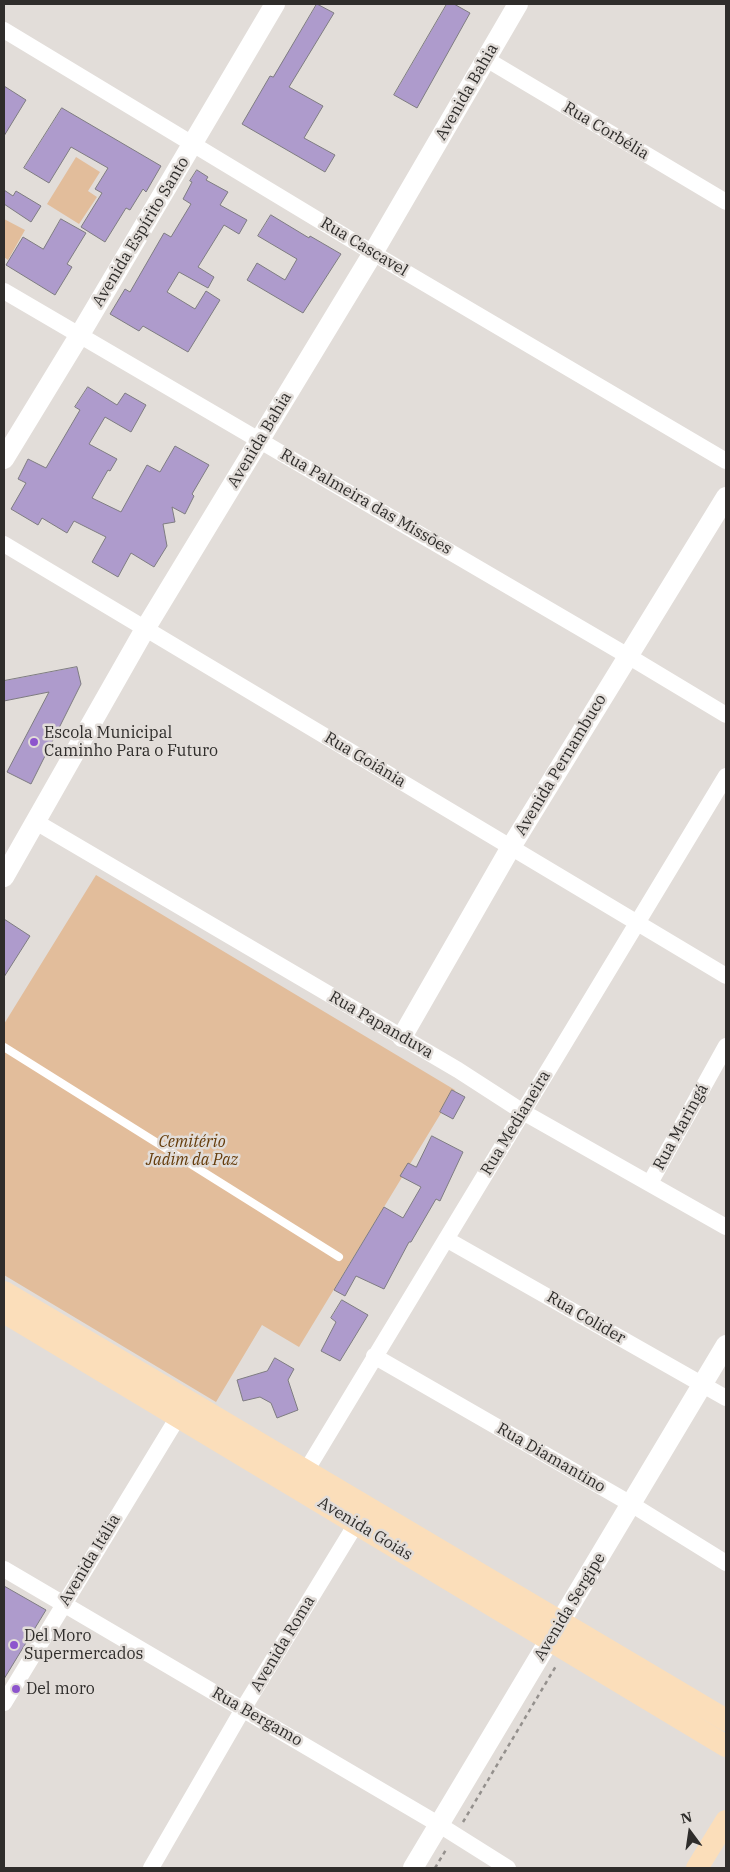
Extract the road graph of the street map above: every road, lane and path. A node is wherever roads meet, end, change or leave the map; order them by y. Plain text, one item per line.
1 (275, 4) edge
2 (518, 4) edge
3 (4, 30) edge
4 (486, 59) junction
5 (193, 144) junction
6 (726, 202) edge
7 (373, 253) junction
8 (4, 291) edge
9 (79, 336) junction
10 (260, 440) junction
11 (4, 459) edge
12 (726, 461) edge
13 (726, 497) edge
14 (4, 544) edge
15 (145, 628) junction
16 (628, 656) junction
17 (726, 715) edge
18 (726, 776) edge
19 (36, 822) junction
20 (511, 847) junction
21 (4, 877) edge
22 (636, 923) junction
23 (726, 976) edge
24 (402, 1037) junction
25 (726, 1046) edge
26 (4, 1047) edge
27 (523, 1112) junction
28 (650, 1182) junction
29 (726, 1227) edge
30 (446, 1239) junction
31 (339, 1257) dead end
32 (4, 1292) edge
33 (4, 1312) edge
34 (726, 1345) edge
35 (374, 1356) junction
36 (703, 1385) junction
37 (726, 1398) edge
38 (178, 1417) junction
39 (306, 1471) junction
40 (631, 1504) junction
41 (356, 1524) junction
42 (726, 1563) edge
43 (4, 1569) edge
44 (63, 1605) junction
45 (559, 1637) junction
46 (4, 1704) edge
47 (244, 1709) junction
48 (726, 1720) edge
49 (726, 1746) edge
50 (726, 1821) edge
51 (447, 1830) junction
52 (151, 1868) edge
53 (413, 1868) edge
54 (435, 1868) edge
55 (508, 1868) edge
56 (697, 1868) edge

1 - 5 street, Avenida Espírito Santo
2 - 4 street, Avenida Bahia
3 - 5 street, Rua Cascavel
4 - 6 street, Rua Corbélia
4 - 7 street, Avenida Bahia
5 - 7 street, Rua Cascavel
5 - 9 street, Avenida Espírito Santo
7 - 10 street, Avenida Bahia
7 - 12 street, Rua Cascavel
8 - 9 street, Rua Palmeira das Missões
9 - 10 street, Rua Palmeira das Missões
9 - 11 street, Avenida Espírito Santo
10 - 15 street, Avenida Bahia
10 - 16 street, Rua Palmeira das Missões
13 - 16 street, Avenida Pernambuco
14 - 15 street, Rua Goiânia
15 - 19 street, Avenida Bahia
15 - 20 street, Rua Goiânia
16 - 17 street, Rua Palmeira das Missões
16 - 20 street, Avenida Pernambuco
18 - 22 street, Rua Medianeira
19 - 21 street, Avenida Bahia
19 - 24 street, Rua Papanduva
20 - 22 street, Rua Goiânia
20 - 24 street, Avenida Pernambuco
22 - 23 street, Rua Goiânia
22 - 27 street, Rua Medianeira
24 - 27 street, Rua Papanduva
25 - 28 street, Rua Maringá
26 - 31 lane
27 - 28 street, Rua Papanduva
27 - 30 street, Rua Medianeira
28 - 29 street, Rua Papanduva
30 - 35 street, Rua Medianeira
30 - 36 street, Rua Colider
32 - 39 main road, Avenida Goiás
33 - 38 main road, Avenida Goiás
34 - 36 street, Avenida Sergipe
35 - 39 street, Rua Medianeira
35 - 40 street, Rua Diamantino
36 - 37 street, Rua Colider
36 - 40 street, Avenida Sergipe
38 - 41 main road, Avenida Goiás
38 - 44 street, Avenida Itália
39 - 45 main road, Avenida Goiás
40 - 42 street, Rua Diamantino
40 - 45 street, Avenida Sergipe
41 - 45 main road, Avenida Goiás
41 - 47 street, Avenida Roma
43 - 44 street, Rua Bergamo
44 - 46 street, Avenida Itália
44 - 47 street, Rua Bergamo
45 - 48 main road, Avenida Goiás
45 - 49 main road, Avenida Goiás
45 - 51 street, Avenida Sergipe
45 - 51 path
47 - 51 street, Rua Bergamo
47 - 52 street, Avenida Roma
50 - 56 main road
51 - 53 street, Avenida Sergipe
51 - 54 path
51 - 55 street, Rua Bergamo

